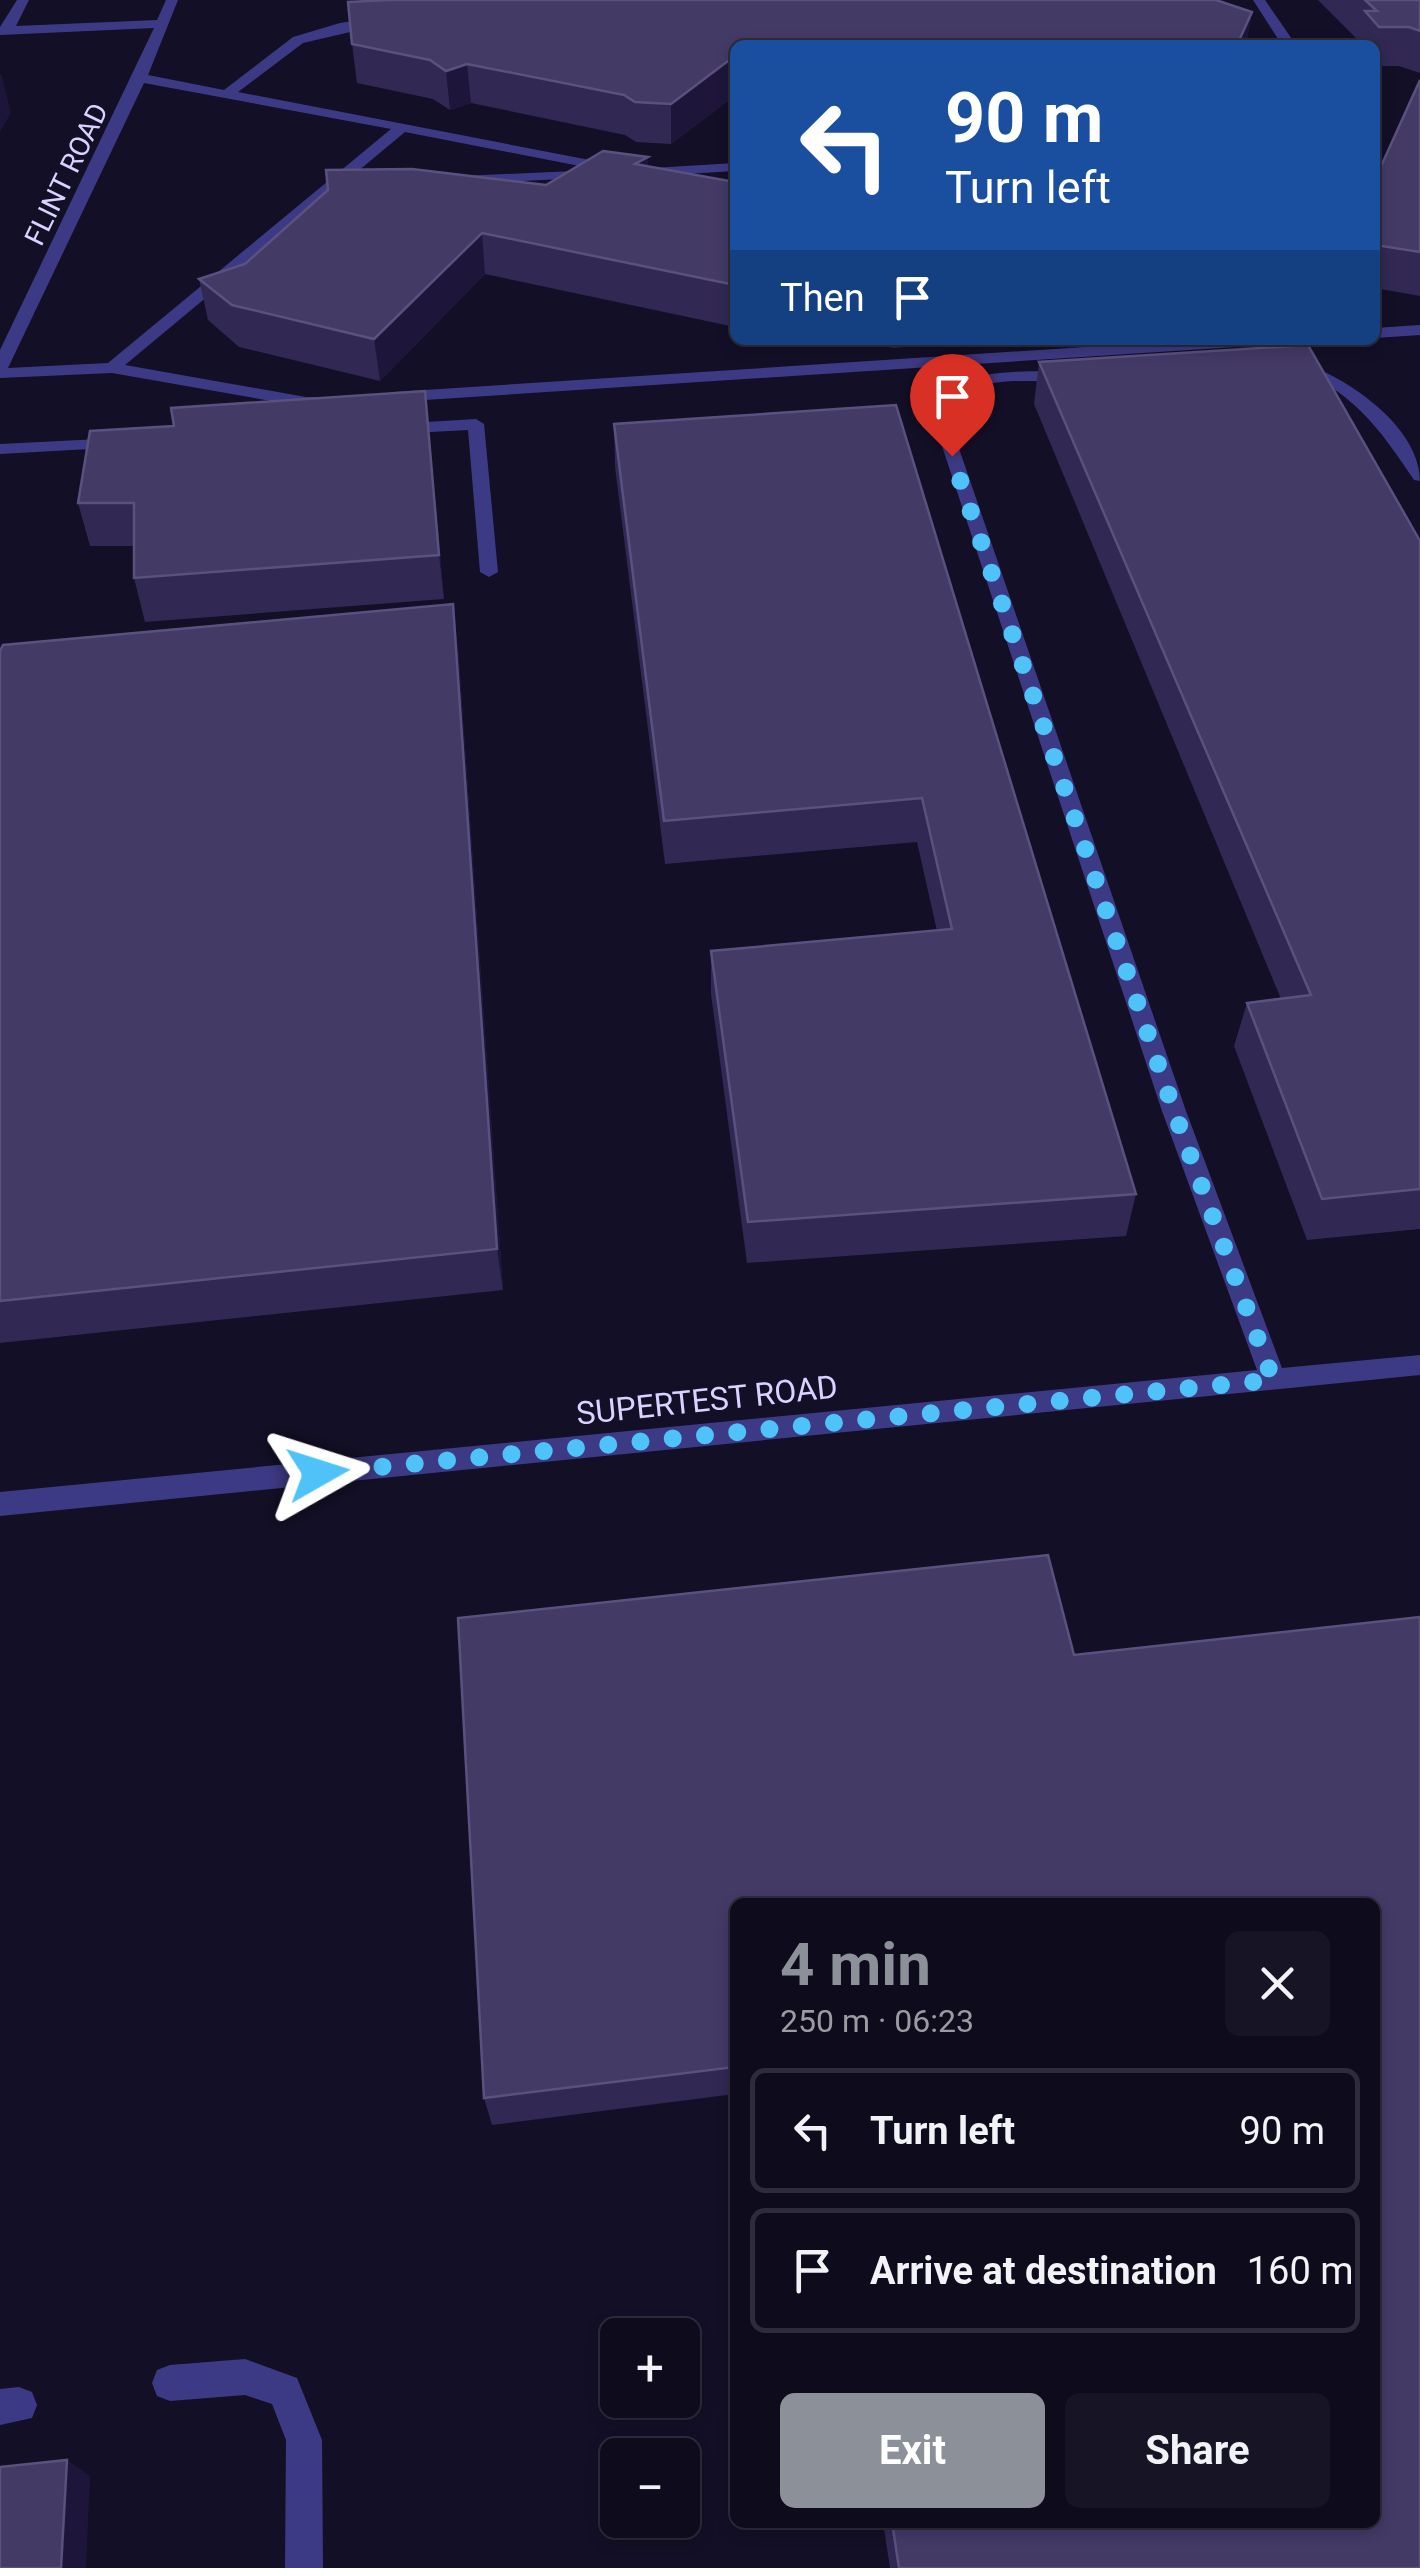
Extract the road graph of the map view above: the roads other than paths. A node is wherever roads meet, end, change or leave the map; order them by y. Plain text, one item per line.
1 (24, 0) edge
2 (172, 0) edge
3 (1258, 0) edge
4 (394, 18) edge
5 (162, 24) junction
6 (4, 31) edge
7 (1286, 40) edge
8 (140, 78) junction
9 (228, 93) junction
10 (402, 126) junction
11 (730, 166) edge
12 (636, 173) junction
13 (446, 181) edge
14 (350, 185) edge
15 (331, 186) junction
16 (1420, 330) edge
17 (1380, 333) edge
18 (1189, 345) edge
19 (1280, 363) edge
20 (112, 368) junction
21 (0, 370) edge
22 (1081, 375) edge
23 (385, 397) edge
24 (346, 400) edge
25 (377, 430) edge
26 (139, 442) edge
27 (0, 449) edge
28 (1420, 476) edge
29 (489, 572) dead end
30 (1420, 1365) edge
31 (1273, 1380) junction
32 (0, 1504) edge
33 (170, 2383) dead end
34 (304, 2568) edge

1 - 6 street
2 - 5 street, FLINT ROAD
3 - 7 street
4 - 9 street
5 - 6 street
5 - 8 street, FLINT ROAD
8 - 9 street
8 - 21 street, FLINT ROAD
9 - 10 street
10 - 12 street
10 - 15 street
11 - 12 street
12 - 13 street
14 - 15 street
15 - 20 street
16 - 17 street
18 - 23 street
19 - 28 street
20 - 21 street
20 - 24 street
22 - 31 street
25 - 29 street
26 - 27 street
30 - 31 street, SUPERTEST ROAD
31 - 32 street, SUPERTEST ROAD
33 - 34 street

